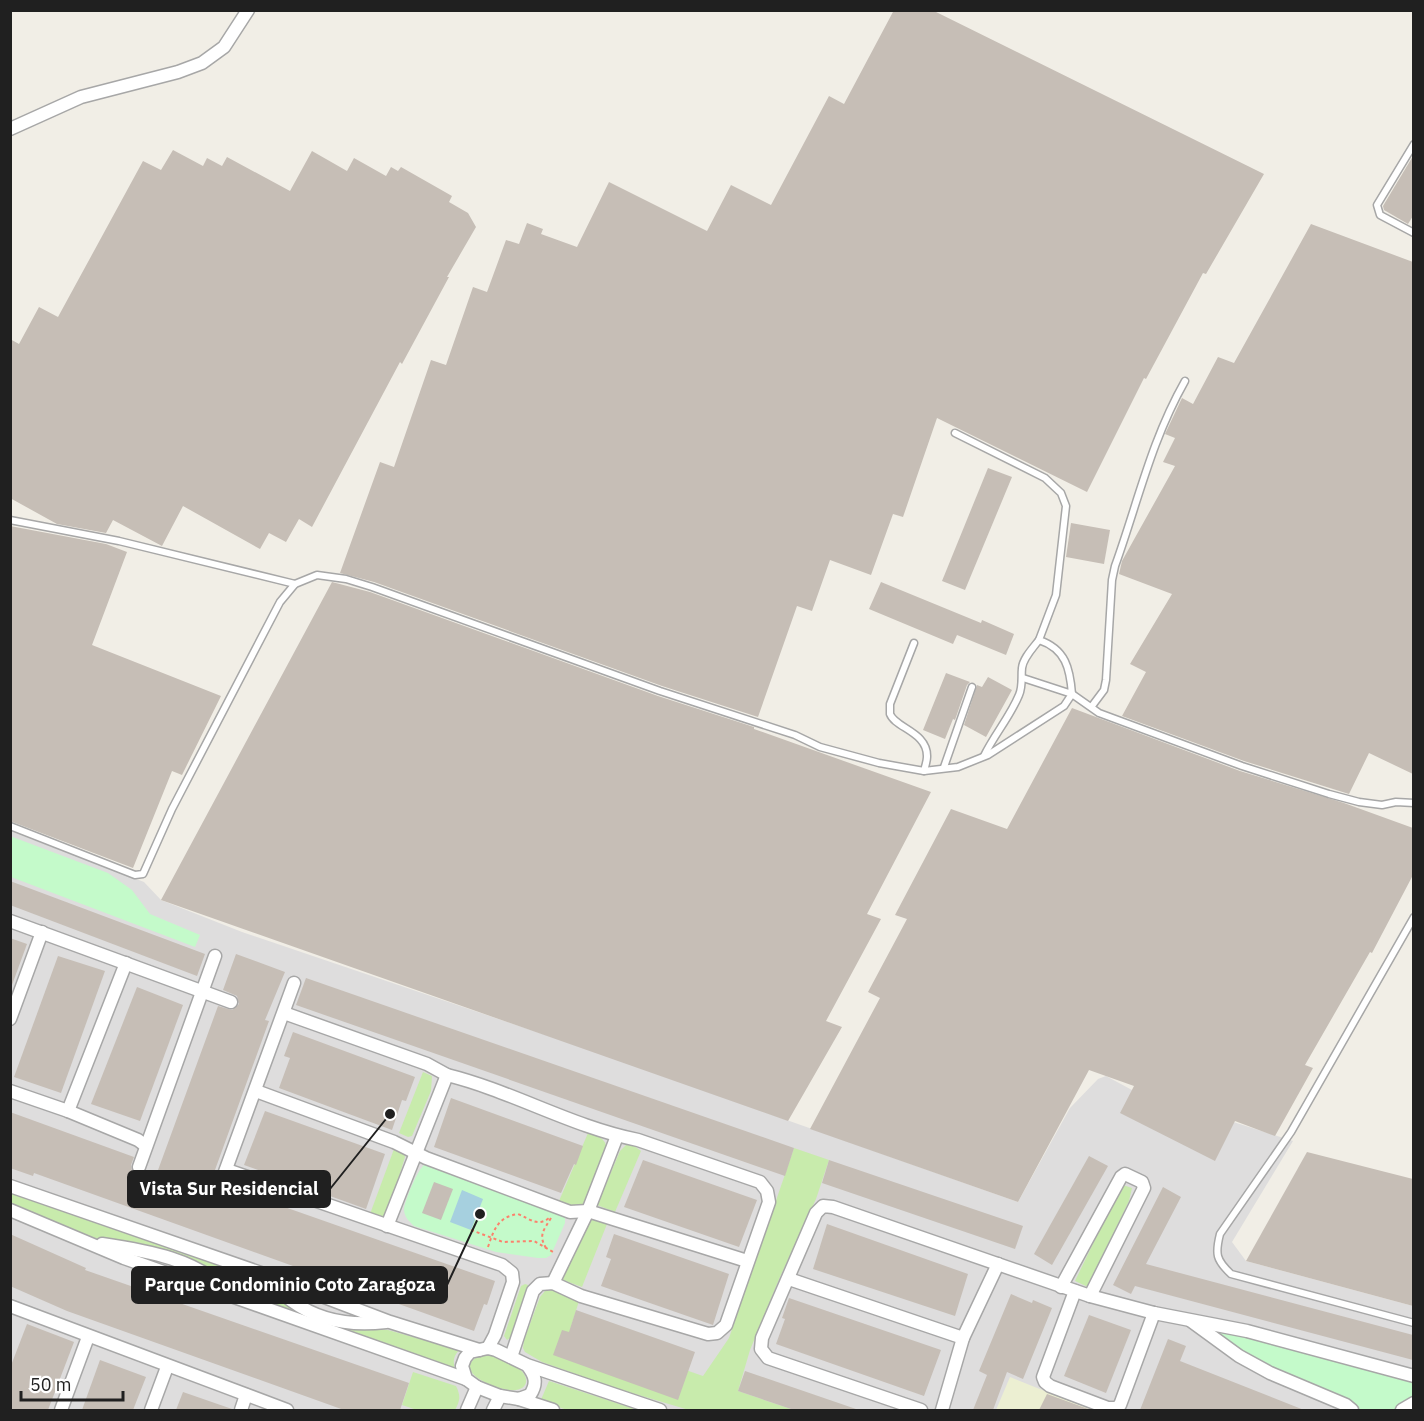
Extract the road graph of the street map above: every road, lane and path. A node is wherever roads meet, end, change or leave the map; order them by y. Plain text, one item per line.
1 (248, 10) edge
2 (10, 129) edge
3 (1413, 144) edge
4 (1413, 233) edge
5 (1185, 381) dead end
6 (956, 433) dead end
7 (10, 520) edge
8 (295, 584) junction
9 (1039, 640) junction
10 (914, 643) dead end
11 (1023, 678) junction
12 (972, 687) dead end
13 (1072, 694) junction
14 (1092, 706) junction
15 (983, 756) junction
16 (944, 767) junction
17 (924, 771) junction
18 (1413, 803) edge
19 (10, 826) edge
20 (1413, 918) edge
21 (10, 921) edge
22 (42, 932) junction
23 (214, 956) dead end
24 (126, 963) junction
25 (294, 983) dead end
26 (202, 992) junction
27 (231, 1002) dead end
28 (284, 1013) junction
29 (11, 1014) edge
30 (447, 1075) junction
31 (10, 1090) edge
32 (256, 1091) junction
33 (68, 1111) junction
34 (617, 1136) junction
35 (146, 1146) junction
36 (417, 1154) junction
37 (139, 1167) dead end
38 (227, 1170) junction
39 (10, 1186) edge
40 (215, 1199) dead end
41 (10, 1210) edge
42 (588, 1211) junction
43 (387, 1226) junction
44 (471, 1230) dead end
45 (491, 1237) junction
46 (547, 1248) junction
47 (483, 1258) junction
48 (564, 1258) junction
49 (747, 1261) junction
50 (998, 1264) junction
51 (261, 1273) junction
52 (789, 1279) junction
53 (553, 1282) junction
54 (1061, 1287) junction
55 (1075, 1291) junction
56 (1090, 1296) junction
57 (11, 1307) edge
58 (1154, 1313) junction
59 (1187, 1319) junction
60 (390, 1322) junction
61 (1413, 1323) edge
62 (88, 1337) junction
63 (963, 1338) junction
64 (484, 1349) junction
65 (511, 1357) junction
66 (527, 1365) junction
67 (168, 1366) junction
68 (1413, 1376) edge
69 (466, 1379) junction
70 (477, 1387) junction
71 (246, 1395) junction
72 (500, 1396) junction
73 (519, 1399) junction
74 (1413, 1403) edge
75 (61, 1410) edge
76 (151, 1410) edge
77 (240, 1410) edge
78 (287, 1410) edge
79 (466, 1410) edge
80 (493, 1410) edge
81 (553, 1410) edge
82 (660, 1410) edge
83 (921, 1410) edge
84 (942, 1410) edge
85 (1352, 1410) edge
86 (1402, 1410) edge

1 - 2 street
3 - 4 lane
5 - 14 lane
6 - 9 lane
7 - 8 lane
8 - 17 lane
8 - 19 lane
9 - 11 lane
9 - 13 lane
10 - 17 lane
11 - 13 lane
11 - 15 lane
12 - 16 lane
13 - 14 lane
13 - 15 lane
14 - 18 lane
15 - 16 lane
16 - 17 lane
20 - 61 lane
21 - 22 street
22 - 24 street
22 - 29 street
23 - 26 street
24 - 26 street
24 - 33 street
25 - 28 street
26 - 27 street
26 - 35 street
28 - 30 street
28 - 32 street
30 - 34 street
30 - 36 street
31 - 33 street
32 - 36 street
32 - 38 street
33 - 35 street
34 - 42 street
34 - 49 street
35 - 37 street
36 - 42 street
36 - 43 street
38 - 40 street
38 - 43 street
39 - 51 street
41 - 69 street
42 - 48 street
42 - 49 street
43 - 47 street
44 - 45 path
45 - 46 path
45 - 46 path
45 - 47 path
46 - 48 path
47 - 64 street
48 - 53 street
49 - 53 street
50 - 52 street
50 - 54 street
50 - 63 street
51 - 60 street
51 - 60 street
52 - 63 street
52 - 83 street
53 - 65 street
54 - 55 street
54 - 56 street
55 - 56 street
55 - 58 street
56 - 58 street
57 - 62 street
58 - 59 street
59 - 68 street
59 - 85 street
60 - 64 street
62 - 67 street
62 - 75 street
63 - 84 street
64 - 65 street
64 - 69 street
65 - 66 street
66 - 73 street
66 - 82 street
67 - 71 street
67 - 76 street
69 - 70 street
70 - 72 street
70 - 79 street
71 - 77 street
71 - 78 street
72 - 73 street
72 - 80 street
73 - 81 street
74 - 86 street

